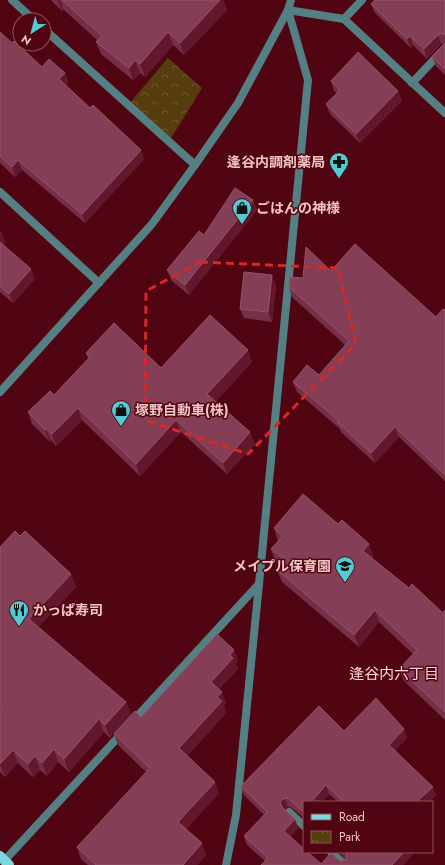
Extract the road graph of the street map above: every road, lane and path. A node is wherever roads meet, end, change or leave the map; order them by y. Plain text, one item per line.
1 (12, 0) edge
2 (291, 0) edge
3 (362, 0) edge
4 (288, 10) junction
5 (25, 12) edge
6 (344, 20) junction
7 (52, 36) edge
8 (445, 48) edge
9 (412, 83) junction
10 (445, 113) edge
11 (195, 165) junction
12 (0, 192) edge
13 (99, 284) junction
14 (0, 392) edge
15 (260, 584) junction
16 (289, 812) edge
17 (303, 825) edge
18 (332, 853) edge
19 (4, 861) edge
20 (226, 865) edge
21 (345, 865) edge

1 - 5 street
2 - 4 street
3 - 6 street
4 - 6 street
4 - 11 street
4 - 15 street
6 - 9 street
7 - 11 street
8 - 9 street
9 - 10 street
11 - 13 street
12 - 13 street
13 - 14 street
15 - 19 street
15 - 20 street
16 - 17 street
18 - 21 street

